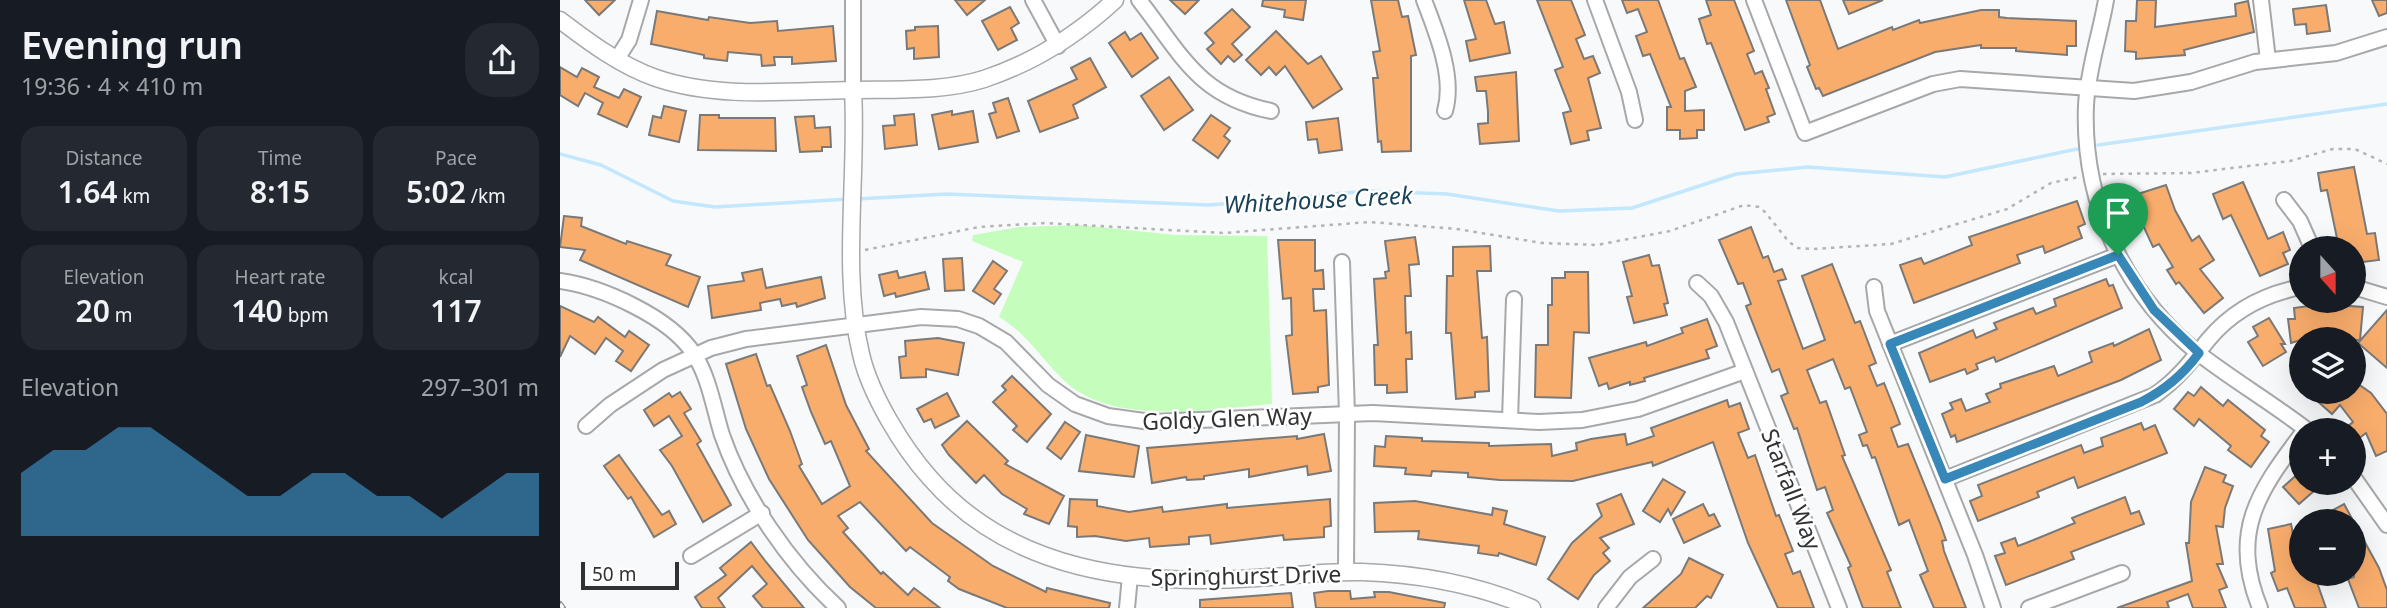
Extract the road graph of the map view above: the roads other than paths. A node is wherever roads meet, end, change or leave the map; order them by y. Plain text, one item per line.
1 (642, 0) edge
2 (853, 0) edge
3 (1032, 0) edge
4 (1115, 0) edge
5 (1139, 0) edge
6 (1424, 0) edge
7 (1595, 0) edge
8 (1754, 0) edge
9 (2106, 0) edge
10 (2261, 0) edge
11 (560, 20) edge
12 (2387, 37) edge
13 (1058, 46) junction
14 (617, 59) junction
15 (2268, 60) junction
16 (2087, 89) junction
17 (853, 90) junction
18 (1271, 111) dead end
19 (1445, 111) dead end
20 (1635, 120) dead end
21 (2284, 200) dead end
22 (2307, 236) edge
23 (2118, 255) junction
24 (1342, 262) dead end
25 (560, 281) edge
26 (1697, 283) dead end
27 (1874, 287) dead end
28 (2289, 290) edge
29 (2366, 291) edge
30 (2387, 297) edge
31 (1514, 299) dead end
32 (858, 326) junction
33 (1890, 344) junction
34 (2199, 353) junction
35 (695, 354) junction
36 (1745, 371) junction
37 (1347, 414) junction
38 (2289, 418) edge
39 (1510, 420) junction
40 (586, 426) dead end
41 (2289, 451) edge
42 (1945, 479) junction
43 (2366, 495) edge
44 (762, 513) junction
45 (2387, 526) edge
46 (691, 556) dead end
47 (1653, 559) dead end
48 (1346, 572) junction
49 (2122, 573) dead end
50 (1130, 576) junction
51 (838, 608) edge
52 (1127, 608) edge
53 (1532, 608) edge
54 (1605, 608) edge
55 (1839, 608) edge
56 (1993, 608) edge
57 (2029, 608) edge
58 (2260, 608) edge

1 - 14 street
2 - 17 street
3 - 13 street
4 - 13 street
5 - 18 street
6 - 19 street
7 - 20 street
8 - 16 street
9 - 16 street
10 - 15 street
11 - 14 street
12 - 15 street
13 - 17 street
14 - 17 street
15 - 16 street
16 - 23 street
17 - 32 street, Springhurst Drive
21 - 22 street
23 - 33 street
23 - 34 street
24 - 37 street
25 - 35 street
26 - 36 street, Starfall Way
27 - 33 street
28 - 34 street
29 - 30 street
31 - 39 street
32 - 35 street, Goldy Glen Way
32 - 37 street, Goldy Glen Way
32 - 50 street, Springhurst Drive
33 - 42 street
34 - 38 street
34 - 42 street
35 - 40 street, Goldy Glen Way
35 - 44 street
36 - 39 street, Goldy Glen Way
36 - 55 street, Starfall Way
37 - 39 street, Goldy Glen Way
37 - 48 street
41 - 58 street
42 - 56 street
43 - 45 street
44 - 46 street
44 - 51 street
47 - 54 street
48 - 50 street, Springhurst Drive
48 - 53 street, Springhurst Drive
49 - 57 street
50 - 52 street

